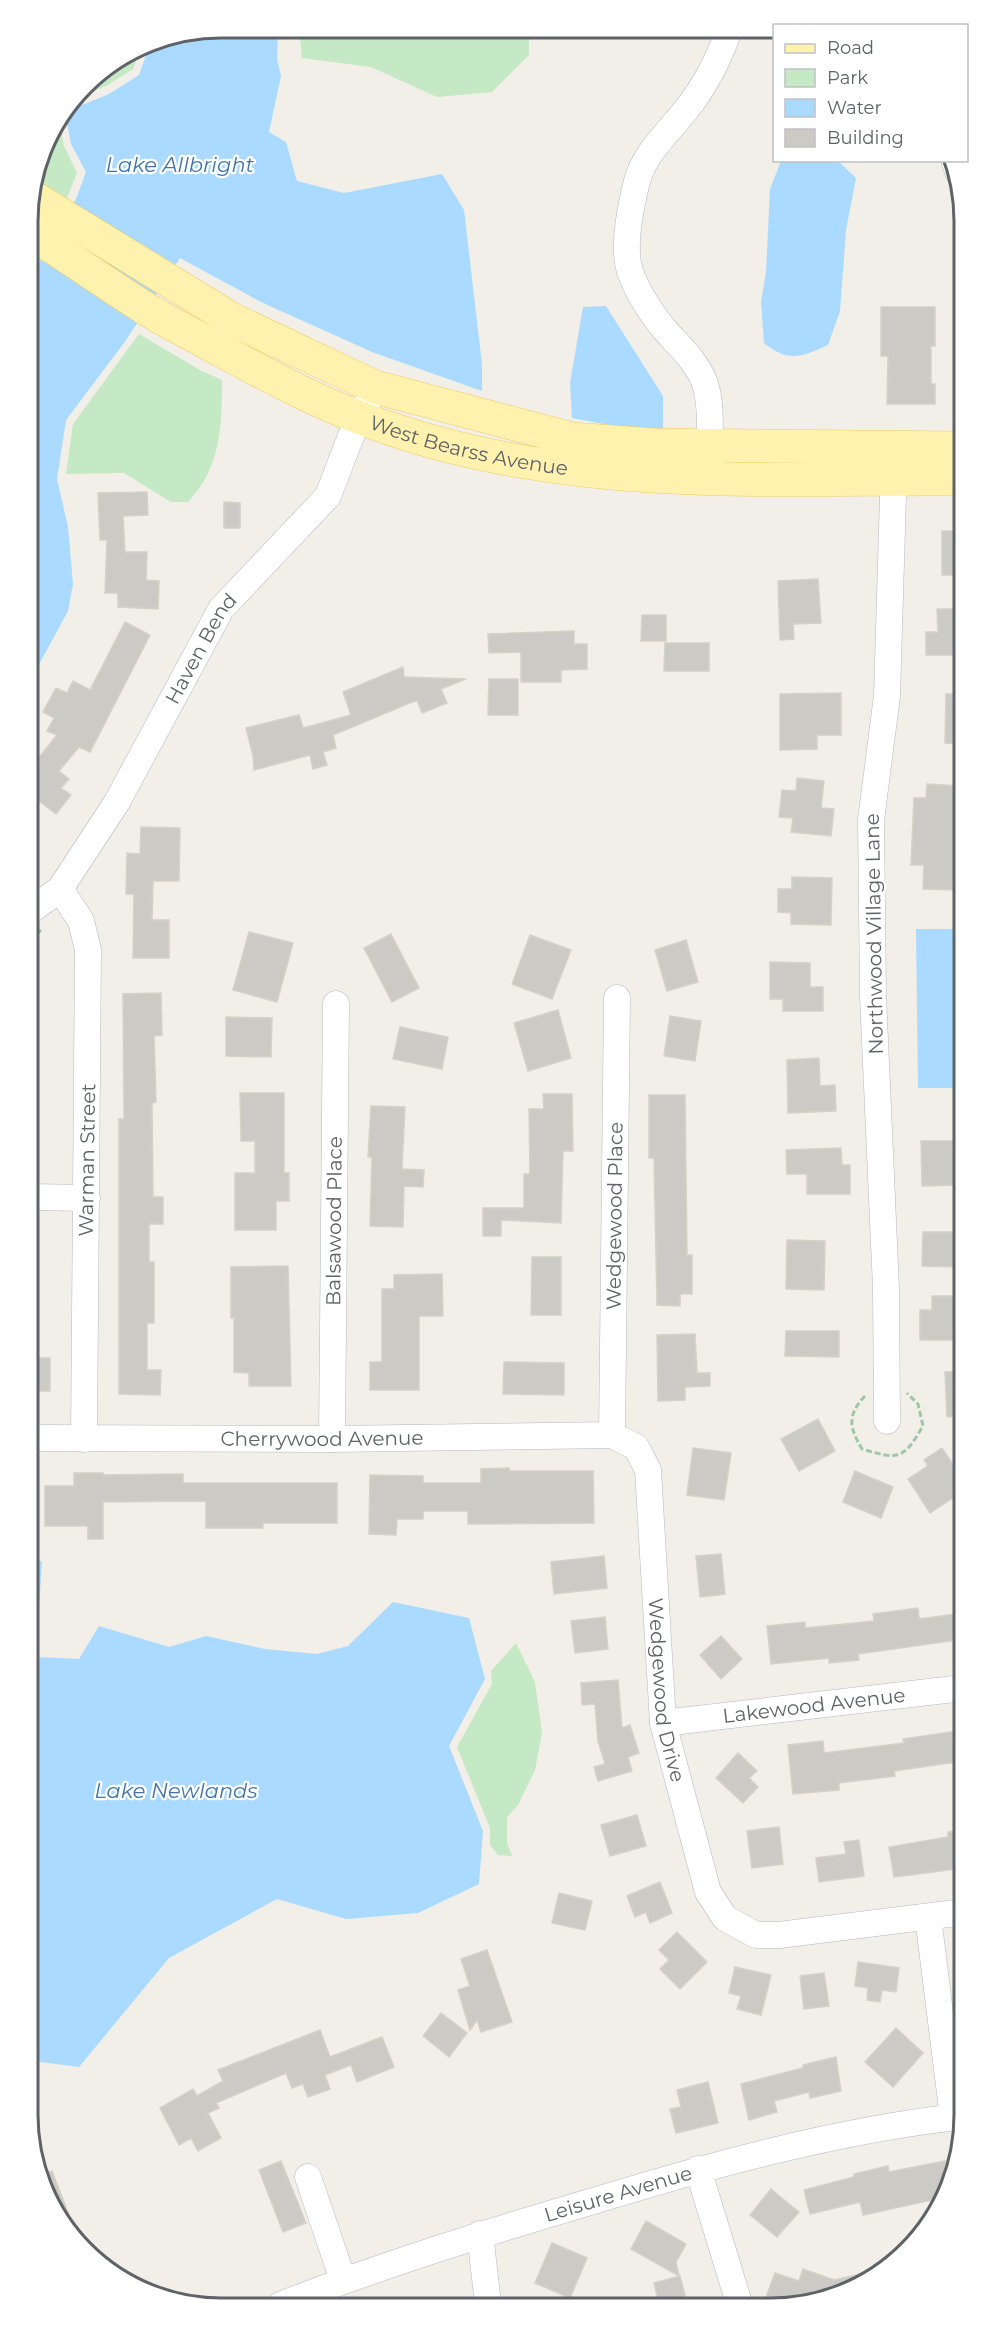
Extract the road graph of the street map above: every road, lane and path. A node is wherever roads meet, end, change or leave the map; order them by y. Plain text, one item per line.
1 (726, 38) edge
2 (44, 204) edge
3 (38, 238) edge
4 (375, 387) junction
5 (360, 418) junction
6 (709, 446) junction
7 (954, 449) edge
8 (894, 463) junction
9 (709, 478) junction
10 (954, 479) edge
11 (60, 889) junction
12 (38, 905) edge
13 (617, 998) dead end
14 (336, 1004) dead end
15 (38, 1197) edge
16 (87, 1198) junction
17 (887, 1421) dead end
18 (612, 1435) junction
19 (38, 1438) edge
20 (332, 1438) junction
21 (84, 1439) junction
22 (954, 1689) edge
23 (663, 1723) junction
24 (954, 1913) edge
25 (928, 1917) junction
26 (954, 2084) edge
27 (954, 2117) edge
28 (698, 2169) junction
29 (308, 2177) dead end
30 (480, 2234) junction
31 (343, 2280) junction
32 (298, 2298) edge
33 (487, 2298) edge
34 (737, 2298) edge

1 - 6 street
2 - 4 main road, West Bearss Avenue
3 - 5 main road, West Bearss Avenue
4 - 5 street, Haven Bend
4 - 6 main road, West Bearss Avenue
5 - 9 main road, West Bearss Avenue
5 - 11 street, Haven Bend
6 - 8 main road, West Bearss Avenue
6 - 9 street
7 - 8 main road, West Bearss Avenue
8 - 9 main road, West Bearss Avenue
8 - 10 main road, West Bearss Avenue
8 - 17 street, Northwood Village Lane
11 - 12 street, Haven Bend
11 - 16 street, Warman Street
13 - 18 street, Wedgewood Place
14 - 20 street, Balsawood Place
15 - 16 street
16 - 21 street, Warman Street
18 - 20 street, Cherrywood Avenue
18 - 23 street, Wedgewood Drive
19 - 21 street, Cherrywood Avenue
20 - 21 street, Cherrywood Avenue
22 - 23 street, Lakewood Avenue
23 - 25 street, Wedgewood Drive
24 - 25 street
25 - 26 street
27 - 28 street, Leisure Avenue
28 - 30 street, Leisure Avenue
28 - 34 street
29 - 31 street
30 - 31 street, Leisure Avenue
30 - 33 street
31 - 32 street, Leisure Avenue

